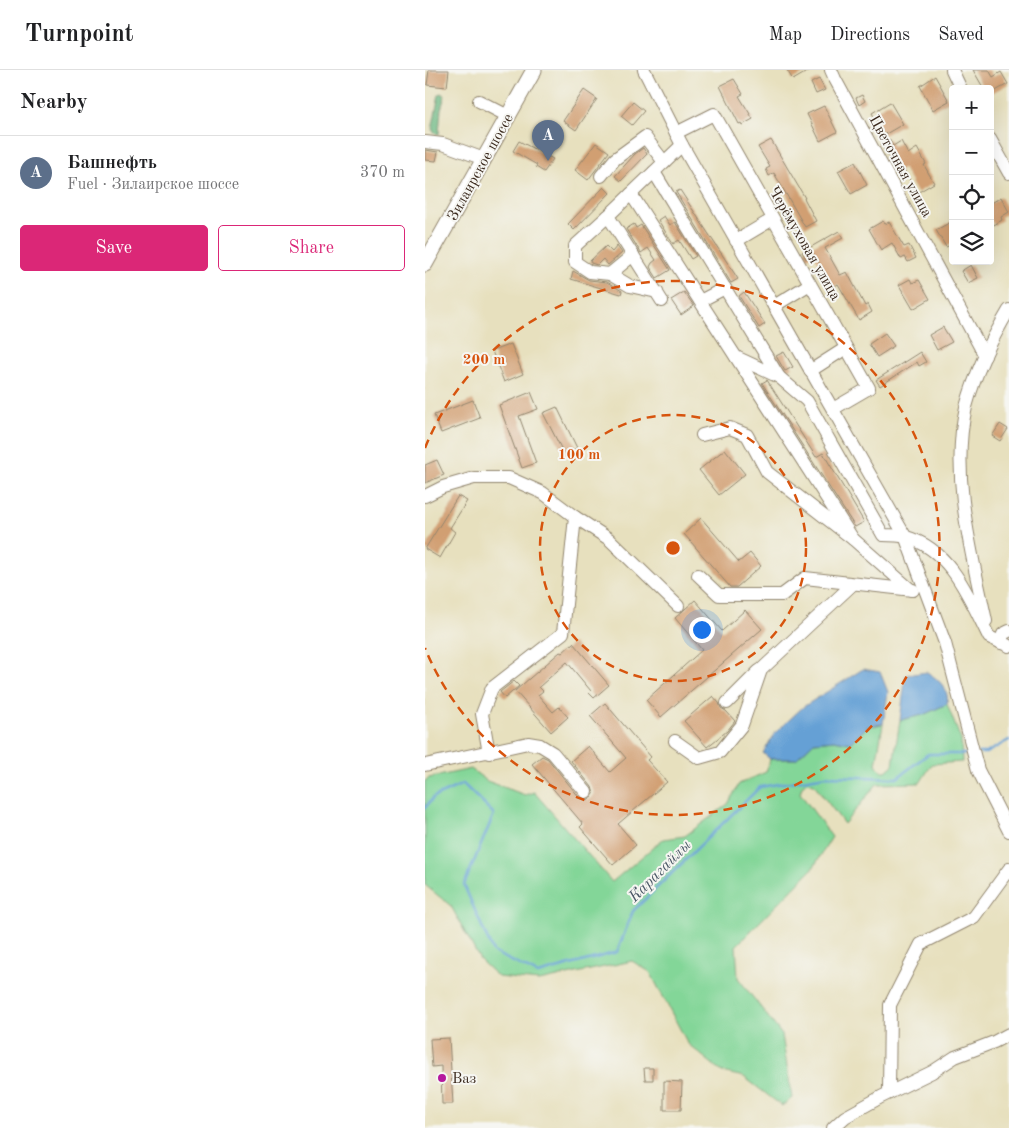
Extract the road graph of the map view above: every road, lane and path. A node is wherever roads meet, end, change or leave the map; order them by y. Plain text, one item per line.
1 (534, 70) edge
2 (644, 70) edge
3 (831, 70) edge
4 (952, 70) edge
5 (959, 85) edge
6 (479, 101) dead end
7 (508, 116) junction
8 (679, 139) junction
9 (425, 142) edge
10 (994, 147) edge
11 (484, 158) junction
12 (664, 162) junction
13 (654, 172) junction
14 (1009, 173) edge
15 (601, 176) dead end
16 (631, 194) junction
17 (608, 216) junction
18 (773, 219) junction
19 (736, 241) junction
20 (633, 255) junction
21 (425, 264) edge
22 (610, 274) junction
23 (810, 284) junction
24 (725, 288) junction
25 (700, 301) junction
26 (774, 306) junction
27 (1009, 310) edge
28 (846, 348) junction
29 (985, 356) junction
30 (736, 357) junction
31 (811, 371) junction
32 (779, 377) junction
33 (833, 410) junction
34 (702, 435) dead end
35 (425, 496) edge
36 (575, 517) junction
37 (905, 536) junction
38 (853, 540) junction
39 (698, 575) dead end
40 (853, 584) junction
41 (911, 590) junction
42 (925, 590) junction
43 (678, 606) dead end
44 (1009, 631) edge
45 (1000, 642) edge
46 (761, 670) junction
47 (727, 703) dead end
48 (675, 741) dead end
49 (489, 753) junction
50 (425, 765) edge
51 (586, 792) dead end
52 (1009, 831) edge
53 (1009, 869) edge
54 (1009, 1034) edge
55 (889, 1093) junction
56 (833, 1128) edge

1 - 7 main road, Зилаирское шоссе
2 - 8 street
3 - 29 street, Цветочная улица
4 - 5 street
6 - 7 street
7 - 11 main road, Зилаирское шоссе
8 - 12 street
8 - 18 street, Черёмуховая улица
8 - 19 street
9 - 11 street
10 - 14 street
11 - 21 main road, Зилаирское шоссе
12 - 13 street
12 - 15 street
13 - 16 street
13 - 24 street
16 - 17 street
16 - 25 street
17 - 20 street
17 - 22 street
18 - 19 street
18 - 23 street, Черёмуховая улица
19 - 26 street
20 - 22 street
20 - 22 street
23 - 26 street
23 - 28 street, Черёмуховая улица
24 - 25 street
24 - 32 street
25 - 30 street
26 - 31 street
27 - 29 street
28 - 31 street
28 - 33 street, Черёмуховая улица
29 - 45 street
30 - 32 street
30 - 38 street
31 - 33 street
32 - 37 street
33 - 37 street
34 - 38 street
35 - 36 street
36 - 43 street
36 - 49 street
37 - 42 street
37 - 45 street
38 - 41 street
39 - 40 street
40 - 41 street
40 - 46 street
41 - 42 street
42 - 52 street
44 - 45 street
46 - 47 street
46 - 48 street
49 - 50 street
49 - 51 street
53 - 55 street
54 - 55 street
55 - 56 street

